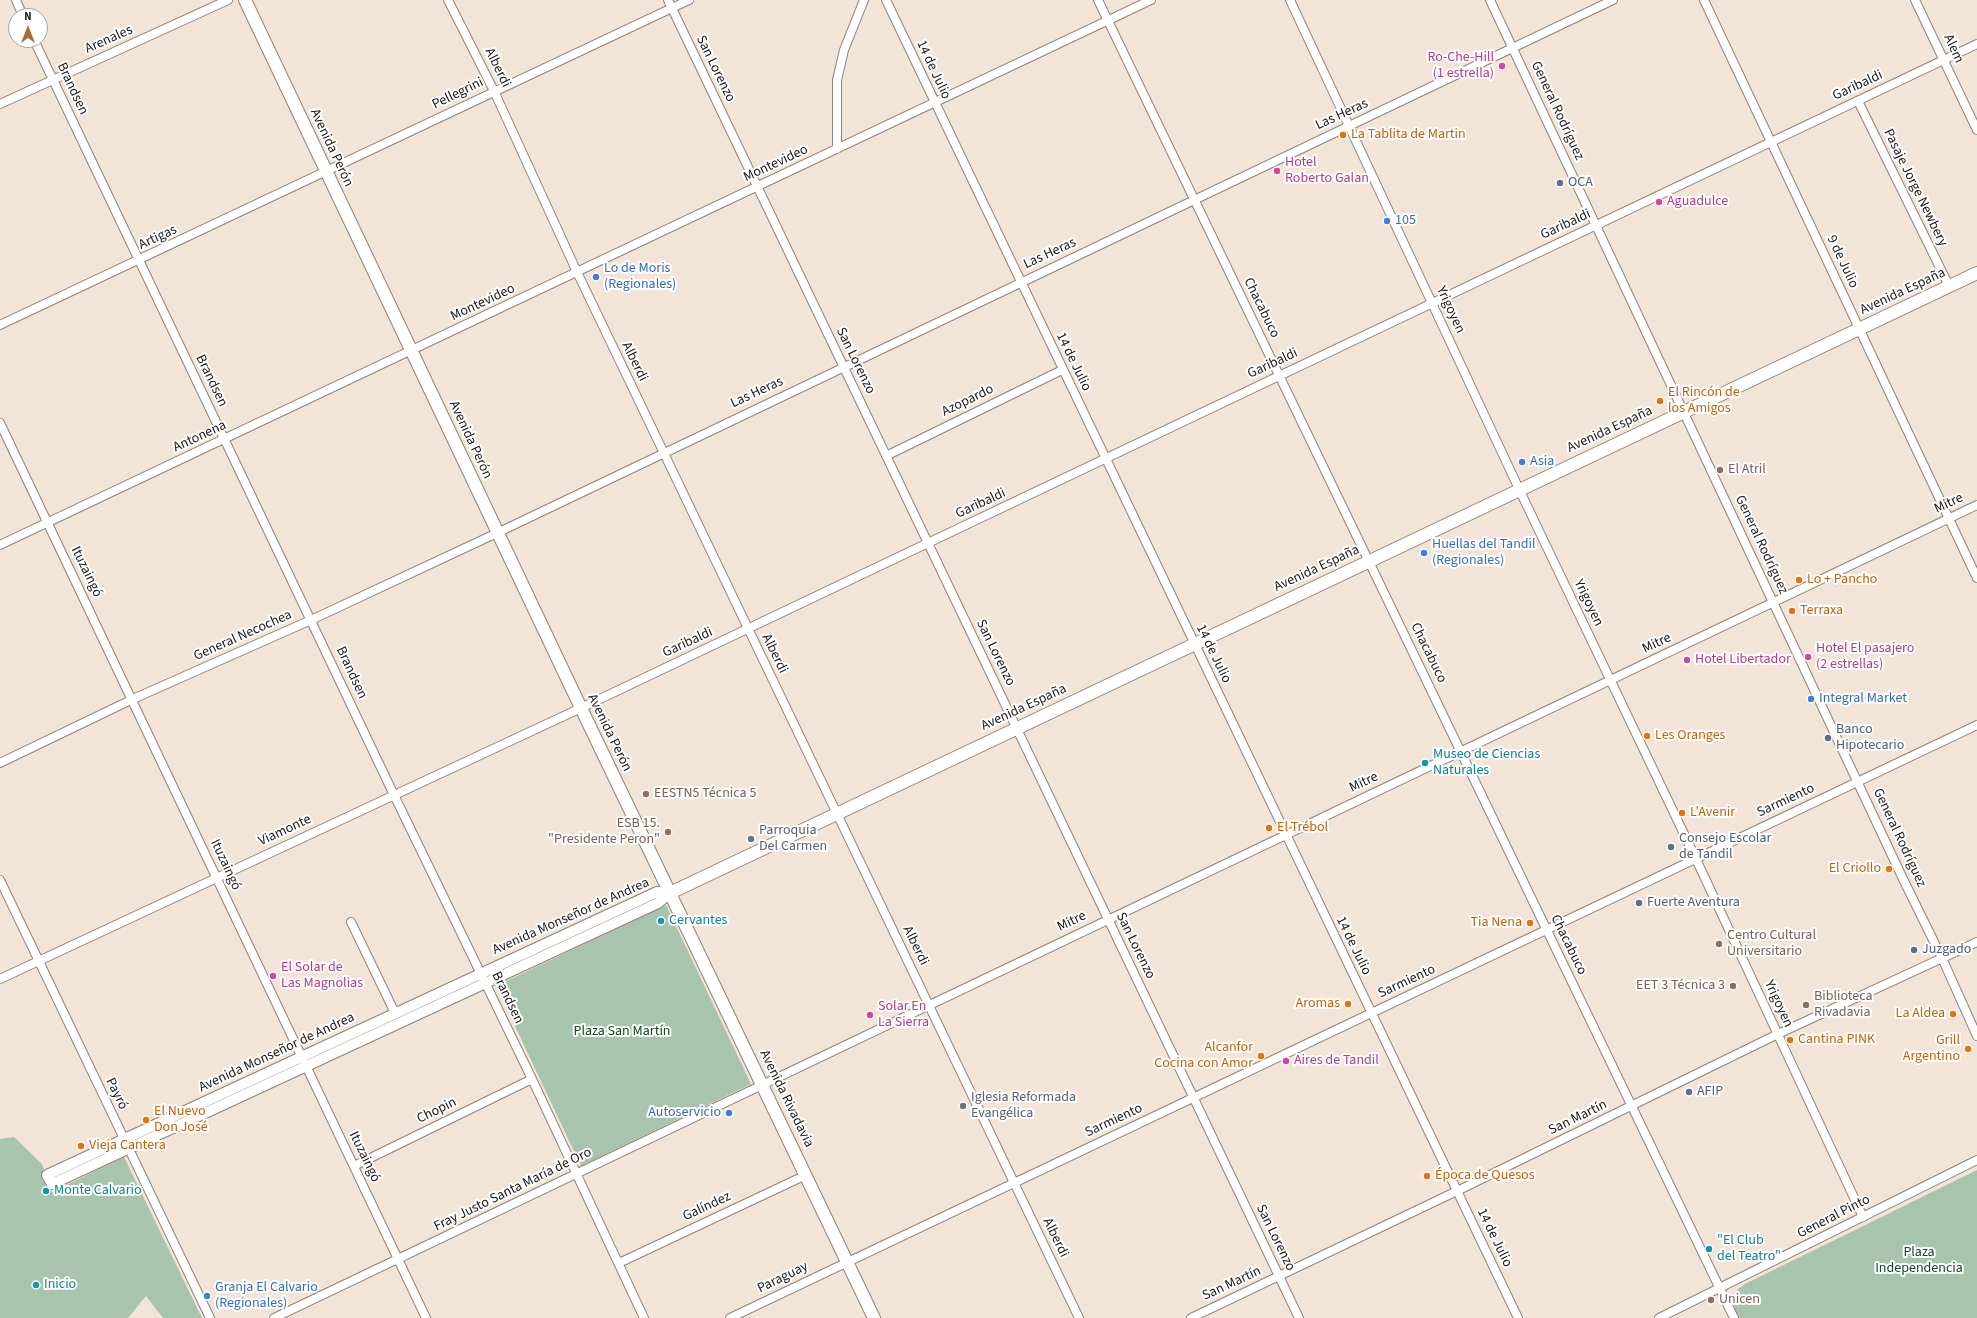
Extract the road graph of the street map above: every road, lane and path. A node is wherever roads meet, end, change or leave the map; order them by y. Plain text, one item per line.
1 (228, 0) edge
2 (244, 0) edge
3 (448, 0) edge
4 (668, 0) edge
5 (690, 0) edge
6 (864, 0) edge
7 (886, 0) edge
8 (1098, 0) edge
9 (1151, 0) edge
10 (1290, 0) edge
11 (1490, 0) edge
12 (1614, 0) edge
13 (1704, 0) edge
14 (1915, 0) edge
15 (672, 8) junction
16 (1108, 21) junction
17 (1977, 44) edge
18 (38, 48) edge
19 (1513, 48) junction
20 (1944, 60) junction
21 (53, 79) junction
22 (494, 91) junction
23 (1858, 101) junction
24 (934, 103) junction
25 (0, 104) edge
26 (1349, 126) junction
27 (1977, 130) edge
28 (1771, 142) junction
29 (837, 149) junction
30 (326, 173) junction
31 (757, 187) junction
32 (1194, 200) junction
33 (1596, 225) junction
34 (138, 261) junction
35 (577, 272) junction
36 (1977, 273) edge
37 (1020, 282) junction
38 (1950, 286) junction
39 (1433, 303) junction
40 (0, 325) edge
41 (1860, 329) junction
42 (411, 351) junction
43 (843, 366) junction
44 (1062, 370) junction
45 (1279, 376) junction
46 (1684, 412) junction
47 (0, 423) edge
48 (225, 439) junction
49 (663, 452) junction
50 (886, 456) junction
51 (1105, 459) junction
52 (1519, 489) junction
53 (1977, 505) edge
54 (1949, 519) junction
55 (48, 523) junction
56 (497, 533) junction
57 (928, 543) junction
58 (0, 545) edge
59 (1369, 562) junction
60 (1977, 578) edge
61 (1773, 602) junction
62 (311, 620) junction
63 (748, 628) junction
64 (1194, 644) junction
65 (1611, 680) junction
66 (133, 699) junction
67 (580, 708) junction
68 (1977, 725) edge
69 (1016, 729) junction
70 (1460, 751) junction
71 (0, 763) edge
72 (1858, 782) junction
73 (394, 795) junction
74 (837, 814) junction
75 (1285, 835) junction
76 (1696, 859) junction
77 (216, 878) junction
78 (0, 880) edge
79 (670, 893) junction
80 (1108, 920) junction
81 (351, 922) dead end
82 (1546, 930) junction
83 (1977, 942) edge
84 (1942, 958) junction
85 (38, 960) junction
86 (480, 973) junction
87 (0, 979) edge
88 (485, 983) junction
89 (928, 1005) junction
90 (395, 1013) junction
91 (1371, 1013) junction
92 (1778, 1034) junction
93 (1977, 1036) edge
94 (301, 1057) junction
95 (306, 1067) junction
96 (532, 1079) junction
97 (763, 1084) junction
98 (1193, 1098) junction
99 (1633, 1106) junction
100 (126, 1144) junction
101 (1977, 1160) edge
102 (354, 1166) junction
103 (578, 1174) junction
104 (806, 1175) junction
105 (1014, 1183) junction
106 (1457, 1191) junction
107 (1862, 1217) junction
108 (398, 1260) junction
109 (848, 1262) junction
110 (619, 1263) junction
111 (1279, 1276) junction
112 (1720, 1289) junction
113 (210, 1318) edge
114 (274, 1318) edge
115 (426, 1318) edge
116 (644, 1318) edge
117 (730, 1318) edge
118 (874, 1318) edge
119 (1079, 1318) edge
120 (1191, 1318) edge
121 (1299, 1318) edge
122 (1518, 1318) edge
123 (1659, 1318) edge
124 (1734, 1318) edge

1 - 21 street, Arenales
2 - 30 main road, Avenida Perón
3 - 22 street, Alberdi
4 - 15 street, San Lorenzo
5 - 15 street, Pellegrini
6 - 29 street
7 - 24 street, 14 de Julio
8 - 16 street, Chacabuco
9 - 16 street, Montevideo
10 - 26 street, Yrigoyen
11 - 19 street, General Rodríguez
12 - 19 street, Las Heras
13 - 28 street, 9 de Julio
14 - 20 street, Alem
15 - 22 street, Pellegrini
15 - 31 street, San Lorenzo
16 - 24 street, Montevideo
16 - 32 street, Chacabuco
17 - 20 street, Garibaldi
18 - 21 street, Brandsen
19 - 26 street, Las Heras
19 - 33 street, General Rodríguez
20 - 23 street, Garibaldi
20 - 27 street, Alem
21 - 25 street, Arenales
21 - 34 street, Brandsen
22 - 30 street, Pellegrini
22 - 35 street, Alberdi
23 - 28 street, Garibaldi
23 - 38 street, Pasaje Jorge Newbery
24 - 29 street, Montevideo
24 - 37 street, 14 de Julio
26 - 32 street, Las Heras
26 - 39 street, Yrigoyen
28 - 33 street, Garibaldi
28 - 41 street, 9 de Julio
29 - 31 street, Montevideo
30 - 34 street, Artigas
30 - 42 main road, Avenida Perón
31 - 35 street, Montevideo
31 - 43 street, San Lorenzo
32 - 37 street, Las Heras
32 - 45 street, Chacabuco
33 - 39 street, Garibaldi
33 - 46 street, General Rodríguez
34 - 40 street, Artigas
34 - 48 street, Brandsen
35 - 42 street, Montevideo
35 - 49 street, Alberdi
36 - 38 main road, Avenida España
37 - 43 street, Las Heras
37 - 44 street, 14 de Julio
38 - 41 main road, Avenida España
39 - 45 street, Garibaldi
39 - 52 street, Yrigoyen
41 - 46 main road, Avenida España
41 - 54 street, 9 de Julio
42 - 48 street, Antonena
42 - 56 main road, Avenida Perón
43 - 49 street, Las Heras
43 - 50 street, San Lorenzo
44 - 50 street, Azopardo
44 - 51 street, 14 de Julio
45 - 51 street, Garibaldi
45 - 59 street, Chacabuco
46 - 52 main road, Avenida España
46 - 61 street, General Rodríguez
47 - 55 street, Ituzaingó
48 - 55 street, Antonena
48 - 62 street, Brandsen
49 - 56 street, Las Heras
49 - 63 street, Alberdi
50 - 57 street, San Lorenzo
51 - 57 street, Garibaldi
51 - 64 street, 14 de Julio
52 - 59 main road, Avenida España
52 - 65 street, Yrigoyen
53 - 54 street, Mitre
54 - 60 street, 9 de Julio
54 - 61 street, Mitre
55 - 58 street, Antonena
55 - 66 street, Ituzaingó
56 - 62 street, General Necochea
56 - 67 main road, Avenida Perón
57 - 63 street, Garibaldi
57 - 69 street, San Lorenzo
59 - 64 main road, Avenida España
59 - 70 street, Chacabuco
61 - 65 street, Mitre
61 - 72 street, General Rodríguez
62 - 66 street, General Necochea
62 - 73 street, Brandsen
63 - 67 street, Garibaldi
63 - 74 street, Alberdi
64 - 69 main road, Avenida España
64 - 75 street, 14 de Julio
65 - 70 street, Mitre
65 - 76 street, Yrigoyen
66 - 71 street, General Necochea
66 - 77 street, Ituzaingó
67 - 73 street, Viamonte
67 - 79 main road, Avenida Perón
68 - 72 street, Sarmiento
69 - 74 main road, Avenida España
69 - 80 street, San Lorenzo
70 - 75 street, Mitre
70 - 82 street, Chacabuco
72 - 76 street, Sarmiento
72 - 84 street, General Rodríguez
73 - 77 street, Viamonte
73 - 86 street, Brandsen
74 - 79 main road, Avenida España
74 - 89 street, Alberdi
75 - 80 street, Mitre
75 - 91 street, 14 de Julio
76 - 82 street, Sarmiento
76 - 92 street, Yrigoyen
77 - 85 street, Viamonte
77 - 94 street, Ituzaingó
78 - 85 street, Payró
79 - 86 street, Avenida Monseñor de Andrea
79 - 88 street, Avenida Monseñor de Andrea
79 - 97 main road, Avenida Rivadavia
80 - 89 street, Mitre
80 - 98 street, San Lorenzo
81 - 90 street
82 - 91 street, Sarmiento
82 - 99 street, Chacabuco
83 - 84 street, San Martín
84 - 92 street, San Martín
84 - 93 street, General Rodríguez
85 - 87 street, Viamonte
85 - 100 street, Payró
86 - 88 street, Brandsen
86 - 90 street, Avenida Monseñor de Andrea
88 - 95 street, Avenida Monseñor de Andrea
88 - 96 street, Brandsen
89 - 97 street, Mitre
89 - 105 street, Alberdi
90 - 94 street, Avenida Monseñor de Andrea
91 - 98 street, Sarmiento
91 - 106 street, 14 de Julio
92 - 99 street, San Martín
92 - 107 street, Yrigoyen
94 - 95 street, Ituzaingó
94 - 100 street, Avenida Monseñor de Andrea
95 - 100 street, Avenida Monseñor de Andrea
95 - 102 street, Ituzaingó
96 - 102 street, Chopin
96 - 103 street, Brandsen
97 - 103 street, Fray Justo Santa María de Oro
97 - 104 main road, Avenida Rivadavia
98 - 105 street, Sarmiento
98 - 111 street, San Lorenzo
99 - 106 street, San Martín
99 - 112 street, Chacabuco
100 - 100 street, Avenida Monseñor de Andrea
100 - 113 street, Payró
101 - 107 street, General Pinto
102 - 108 street, Ituzaingó
103 - 108 street, Fray Justo Santa María de Oro
103 - 110 street, Brandsen
104 - 109 main road, Avenida Rivadavia
104 - 110 street, Galíndez
105 - 109 street, Sarmiento
105 - 119 street, Alberdi
106 - 111 street, San Martín
106 - 122 street, 14 de Julio
107 - 112 street, General Pinto
108 - 114 street, Fray Justo Santa María de Oro
108 - 115 street, Ituzaingó
109 - 117 street, Paraguay
109 - 118 main road, Avenida Rivadavia
110 - 116 street, Brandsen
111 - 120 street, San Martín
111 - 121 street, San Lorenzo
112 - 123 street, General Pinto
112 - 124 street, Chacabuco

